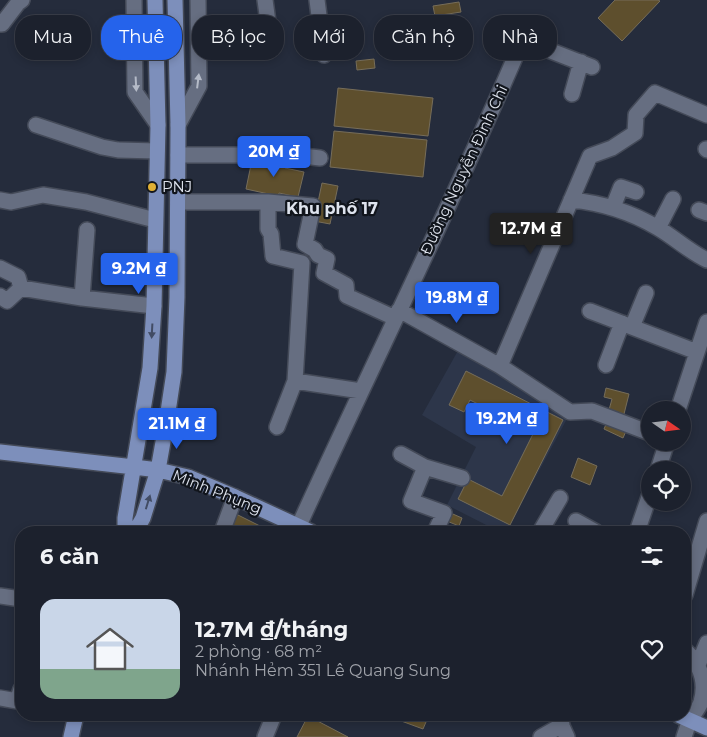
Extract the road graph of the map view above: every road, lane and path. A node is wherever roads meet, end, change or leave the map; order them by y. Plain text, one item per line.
1 (22, 0) edge
2 (134, 0) edge
3 (155, 0) edge
4 (176, 0) edge
5 (198, 0) edge
6 (265, 0) edge
7 (317, 0) edge
8 (267, 15) edge
9 (319, 15) edge
10 (1, 27) edge
11 (572, 94) dead end
12 (707, 115) edge
13 (36, 125) dead end
14 (158, 125) junction
15 (178, 125) junction
16 (158, 151) junction
17 (178, 155) junction
18 (320, 158) dead end
19 (636, 192) dead end
20 (673, 199) dead end
21 (0, 200) edge
22 (571, 200) junction
23 (178, 202) junction
24 (268, 202) junction
25 (613, 207) junction
26 (156, 220) junction
27 (658, 228) junction
28 (87, 230) dead end
29 (707, 260) edge
30 (0, 268) edge
31 (20, 288) junction
32 (646, 294) dead end
33 (0, 296) edge
34 (82, 298) junction
35 (154, 306) junction
36 (590, 311) dead end
37 (397, 314) junction
38 (707, 322) edge
39 (627, 325) junction
40 (697, 352) junction
41 (606, 365) dead end
42 (500, 366) junction
43 (295, 381) junction
44 (361, 391) junction
45 (681, 401) edge
46 (277, 427) dead end
47 (641, 430) edge
48 (0, 452) edge
49 (401, 454) dead end
50 (134, 467) junction
51 (425, 467) junction
52 (158, 470) junction
53 (462, 478) dead end
54 (235, 497) junction
55 (560, 498) dead end
56 (644, 511) edge
57 (576, 521) dead end
58 (707, 521) edge
59 (125, 526) edge
60 (138, 526) edge
61 (224, 526) edge
62 (294, 526) edge
63 (304, 526) edge
64 (438, 526) edge
65 (544, 526) edge
66 (585, 526) edge
67 (639, 526) edge
68 (702, 557) edge
69 (691, 582) edge
70 (0, 596) edge
71 (15, 598) edge
72 (707, 643) edge
73 (691, 656) edge
74 (698, 665) junction
75 (0, 698) edge
76 (15, 701) edge
77 (691, 712) edge
78 (75, 721) edge
79 (273, 721) edge
80 (684, 721) edge
81 (691, 721) edge
82 (562, 726) edge
83 (707, 728) edge
84 (269, 736) edge
85 (71, 737) edge
86 (541, 737) edge
87 (684, 737) edge

1 - 10 street
2 -> 14 street
3 - 14 main road
4 - 15 main road
15 -> 5 street
6 - 8 street
7 - 9 street
11 - 37 street, Đường Nguyễn Đình Chi
12 - 22 street
13 - 16 street
14 - 16 main road
15 - 17 main road
16 - 26 main road
17 - 18 street
17 - 23 main road
19 - 25 street
20 - 27 street
21 - 26 street
22 - 25 street
22 - 42 street
23 - 24 street
23 - 52 main road
24 - 37 street
24 - 43 street
25 - 27 street
26 - 35 main road
27 - 29 street
28 - 34 street
30 - 31 street
31 - 33 street
31 - 34 street
32 - 39 street
34 - 35 street
35 -> 50 main road
36 - 39 street
37 - 42 street
37 - 44 street, Đường Nguyễn Đình Chi
38 - 40 street
39 - 40 street
39 - 41 street
40 - 45 street
42 - 47 street
43 - 44 street
43 - 46 street
44 - 63 street, Đường Nguyễn Đình Chi
48 - 50 main road, Minh Phụng
49 - 51 street
50 - 52 main road, Minh Phụng
50 - 59 main road
51 - 53 street
51 - 64 street
52 - 54 main road, Minh Phụng
60 -> 52 main road
54 - 61 street
54 - 62 main road, Minh Phụng
55 - 65 street
56 - 67 street
57 - 66 street
58 - 68 street
68 - 69 street
70 - 71 street
72 - 74 street
73 - 74 street
74 - 77 street
75 - 76 street
78 - 85 main road
79 - 84 street
80 - 87 street
81 - 83 main road
82 - 86 street

